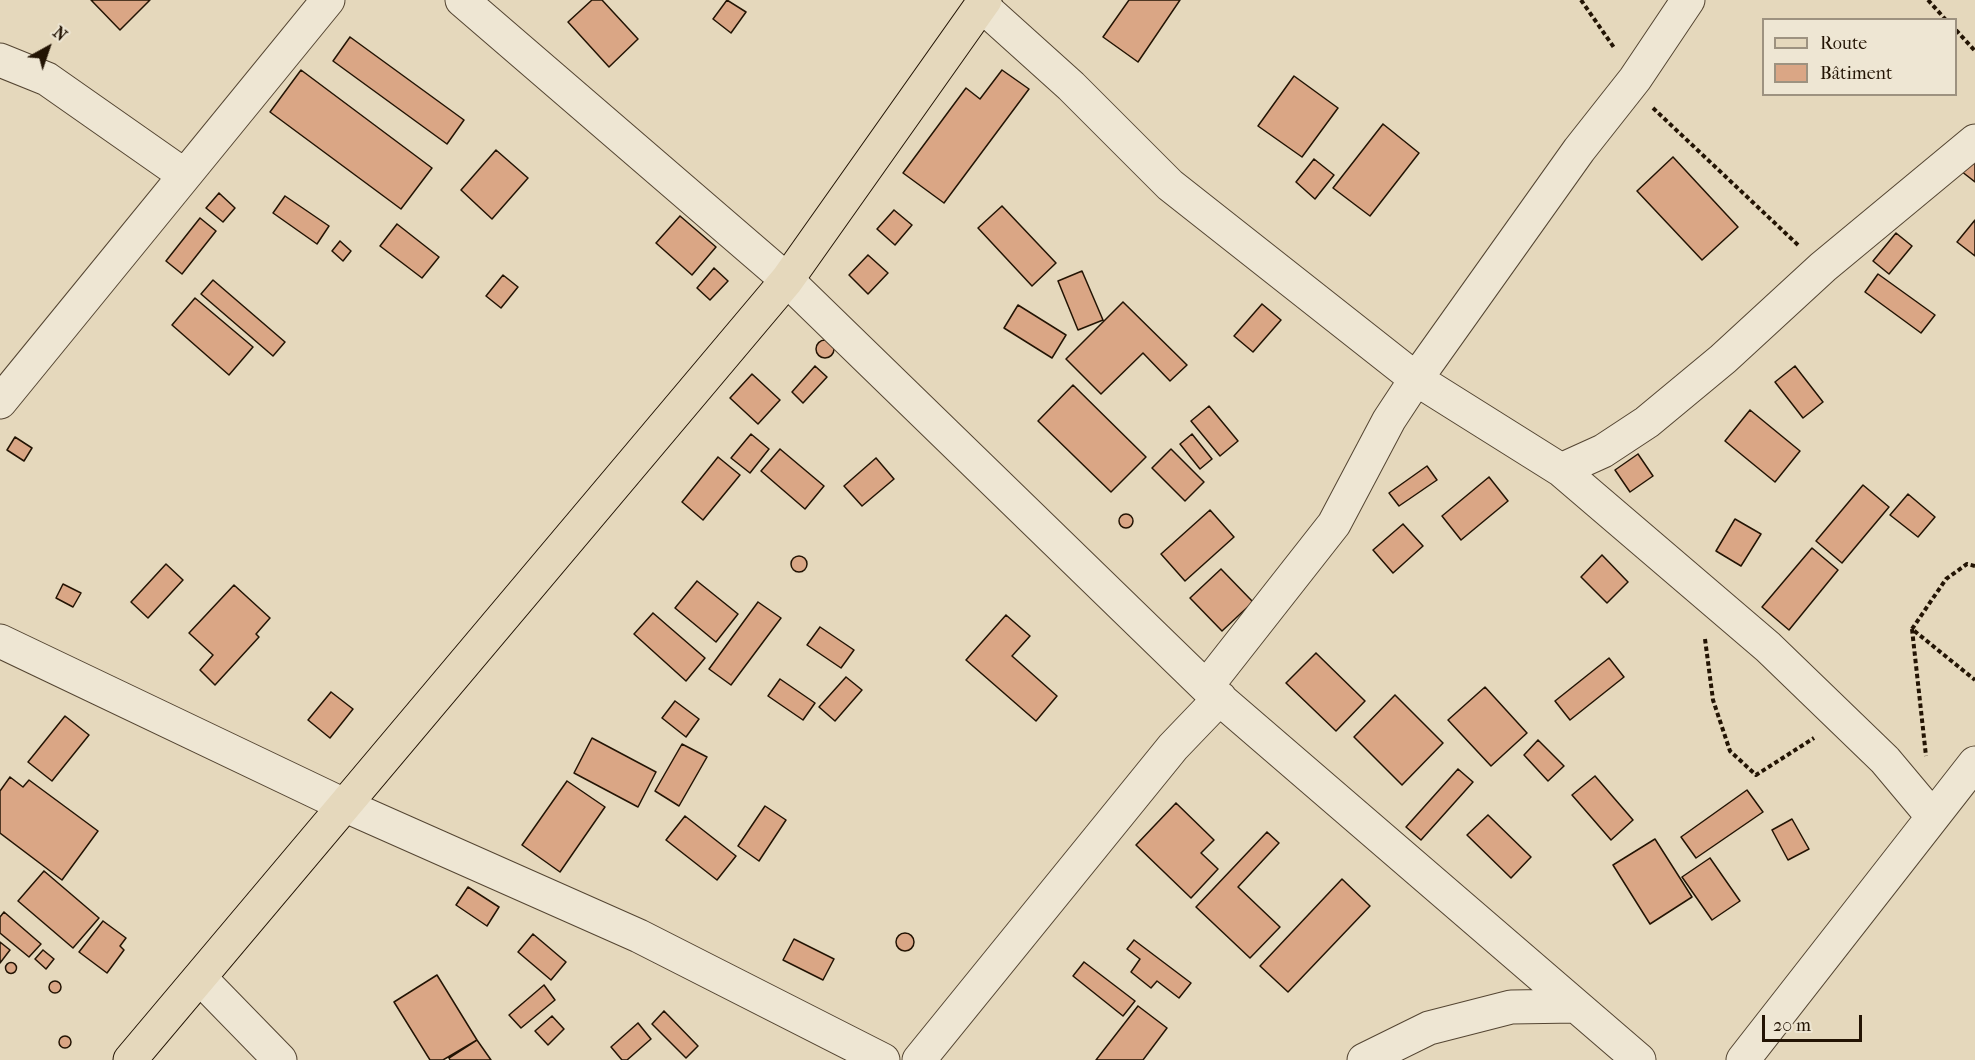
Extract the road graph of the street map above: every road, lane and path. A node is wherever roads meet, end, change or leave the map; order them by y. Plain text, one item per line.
1 (328, 0) edge
2 (462, 0) edge
3 (1581, 0) edge
4 (1688, 0) edge
5 (1928, 0) edge
6 (983, 2) edge
7 (1944, 18) edge
8 (1957, 31) edge
9 (1975, 51) edge
10 (0, 60) edge
11 (1635, 79) junction
12 (1975, 141) edge
13 (184, 175) junction
14 (1823, 267) junction
15 (787, 280) junction
16 (1416, 379) junction
17 (0, 402) edge
18 (1561, 470) junction
19 (1975, 566) edge
20 (1702, 593) junction
21 (1912, 629) junction
22 (0, 641) edge
23 (1975, 680) edge
24 (1213, 693) junction
25 (1844, 719) junction
26 (1926, 758) dead end
27 (1975, 763) edge
28 (346, 806) junction
29 (1932, 816) junction
30 (201, 979) junction
31 (1576, 1006) junction
32 (130, 1060) edge
33 (280, 1060) edge
34 (883, 1060) edge
35 (919, 1060) edge
36 (1364, 1060) edge
37 (1639, 1060) edge
38 (1743, 1060) edge

1 - 13 street
2 - 15 street
3 - 11 path
4 - 11 street
5 - 7 path
6 - 15 main road
6 - 16 street
8 - 9 path
10 - 13 street
11 - 14 path
11 - 16 street
12 - 14 street
13 - 17 street
14 - 18 street
15 - 24 street
15 - 28 main road
16 - 18 street
16 - 24 street
18 - 20 street
19 - 21 path
20 - 25 street
20 - 25 path
21 - 23 path
21 - 26 path
22 - 28 street
24 - 31 street
24 - 35 street
25 - 29 street
27 - 29 street
28 - 30 main road
28 - 34 street
29 - 38 street
30 - 32 main road
30 - 33 street
31 - 36 street
31 - 37 street

